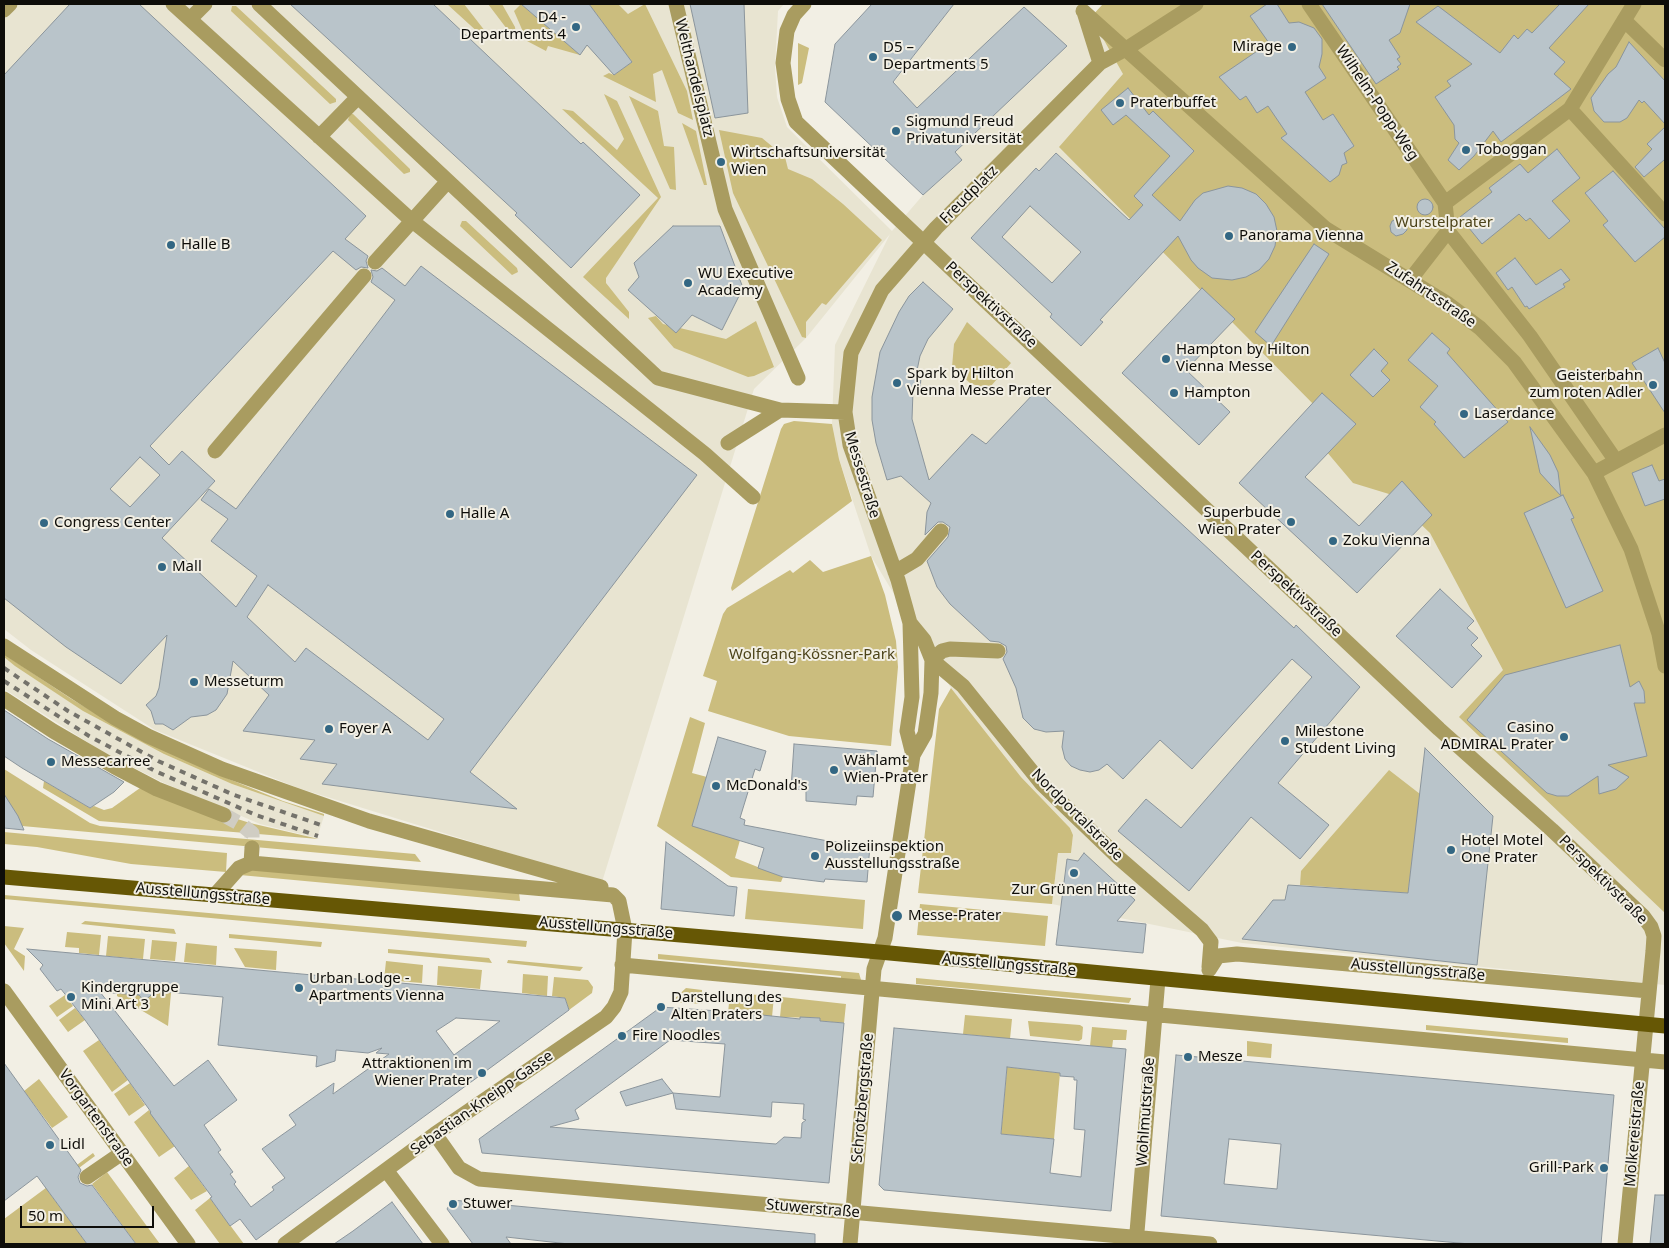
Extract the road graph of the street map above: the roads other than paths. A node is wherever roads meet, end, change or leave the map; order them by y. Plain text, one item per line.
1 (10, 4) edge
2 (173, 4) edge
3 (206, 4) edge
4 (258, 4) edge
5 (676, 4) edge
6 (804, 4) edge
7 (1196, 4) edge
8 (1309, 4) edge
9 (1634, 4) edge
10 (1086, 7) edge
11 (4, 10) edge
12 (190, 19) junction
13 (1624, 20) junction
14 (1126, 49) junction
15 (1665, 60) edge
16 (1100, 63) junction
17 (358, 97) junction
18 (1570, 109) junction
19 (319, 137) junction
20 (448, 181) junction
21 (1444, 203) junction
22 (1665, 214) edge
23 (411, 220) junction
24 (1448, 231) junction
25 (924, 242) junction
26 (375, 262) dead end
27 (364, 276) dead end
28 (1410, 280) junction
29 (798, 378) dead end
30 (780, 410) junction
31 (845, 412) junction
32 (1665, 435) edge
33 (728, 443) dead end
34 (215, 451) dead end
35 (1616, 461) junction
36 (1594, 472) junction
37 (753, 497) dead end
38 (941, 531) dead end
39 (895, 572) junction
40 (910, 623) junction
41 (1662, 634) edge
42 (4, 646) edge
43 (998, 651) dead end
44 (932, 660) junction
45 (1665, 666) edge
46 (4, 699) edge
47 (913, 755) junction
48 (224, 815) tunnel mouth
49 (4, 877) edge
50 (215, 895) junction
51 (613, 895) junction
52 (625, 930) junction
53 (1659, 951) edge
54 (880, 952) junction
55 (622, 965) junction
56 (1658, 967) edge
57 (1208, 977) junction
58 (1158, 979) junction
59 (873, 988) junction
60 (1649, 990) junction
61 (4, 991) edge
62 (1154, 1016) junction
63 (1646, 1024) junction
64 (1665, 1026) edge
65 (1642, 1060) junction
66 (1665, 1062) edge
67 (435, 1134) junction
68 (122, 1153) junction
69 (386, 1170) junction
70 (87, 1177) dead end
71 (853, 1213) junction
72 (1136, 1241) edge
73 (188, 1244) edge
74 (286, 1244) edge
75 (442, 1244) edge
76 (850, 1244) edge
77 (1210, 1244) edge
78 (1625, 1244) edge

1 - 11 street
2 - 12 street
3 - 12 street
4 - 17 street
5 - 29 street, Welthandelsplatz
6 - 25 street
7 - 14 street, Freudplatz
8 - 21 street, Wilhelm-Popp-Weg
9 - 13 street
10 - 14 street, Zufahrtsstraße
10 - 16 street
12 - 19 street
13 - 15 street
13 - 18 street
14 - 16 street, Freudplatz
14 - 28 street, Zufahrtsstraße
16 - 25 street, Freudplatz
17 - 19 street
17 - 20 street
18 - 21 street
18 - 22 street
19 - 23 street
20 - 23 street
20 - 30 street
21 - 24 street
23 - 26 street
23 - 37 street
24 - 28 street
24 - 35 street
25 - 31 street, Messestraße
25 - 53 street, Perspektivstraße
27 - 34 street
28 - 36 street, Zufahrtsstraße
30 - 31 street
30 - 33 street
31 - 39 street, Messestraße
32 - 35 street
35 - 36 street
36 - 41 street, Zufahrtsstraße
38 - 39 street
39 - 40 street, Messestraße
40 - 44 street, Messestraße
40 - 47 street
41 - 45 street, Zufahrtsstraße
42 - 51 street
43 - 44 street
44 - 47 street
44 - 57 street, Nordportalstraße
46 - 48 street
47 - 54 street, Schrotzbergstraße
49 - 50 main road, Ausstellungsstraße
50 - 51 street
50 - 52 main road, Ausstellungsstraße
51 - 52 street, Sebastian-Kneipp-Gasse
52 - 54 main road, Ausstellungsstraße
52 - 55 street, Sebastian-Kneipp-Gasse
53 - 56 street, Perspektivstraße
54 - 58 main road, Ausstellungsstraße
54 - 59 street, Schrotzbergstraße
55 - 59 street
55 - 67 street, Sebastian-Kneipp-Gasse
56 - 60 street, Perspektivstraße
57 - 58 main road, Ausstellungsstraße
57 - 60 street, Ausstellungsstraße
57 - 63 main road, Ausstellungsstraße
58 - 62 street, Wohlmutstraße
59 - 62 street
59 - 71 street, Schrotzbergstraße
60 - 63 street, Molkereistraße
61 - 68 street, Vorgartenstraße
62 - 65 street
62 - 72 street, Wohlmutstraße
63 - 64 main road, Ausstellungsstraße
63 - 65 street, Molkereistraße
65 - 66 street
65 - 78 street, Molkereistraße
67 - 69 street, Sebastian-Kneipp-Gasse
67 - 71 street, Stuwerstraße
68 - 70 street
68 - 73 street, Vorgartenstraße
69 - 74 street, Sebastian-Kneipp-Gasse
69 - 75 street
71 - 72 street, Stuwerstraße
71 - 76 street, Schrotzbergstraße
72 - 77 street, Stuwerstraße

